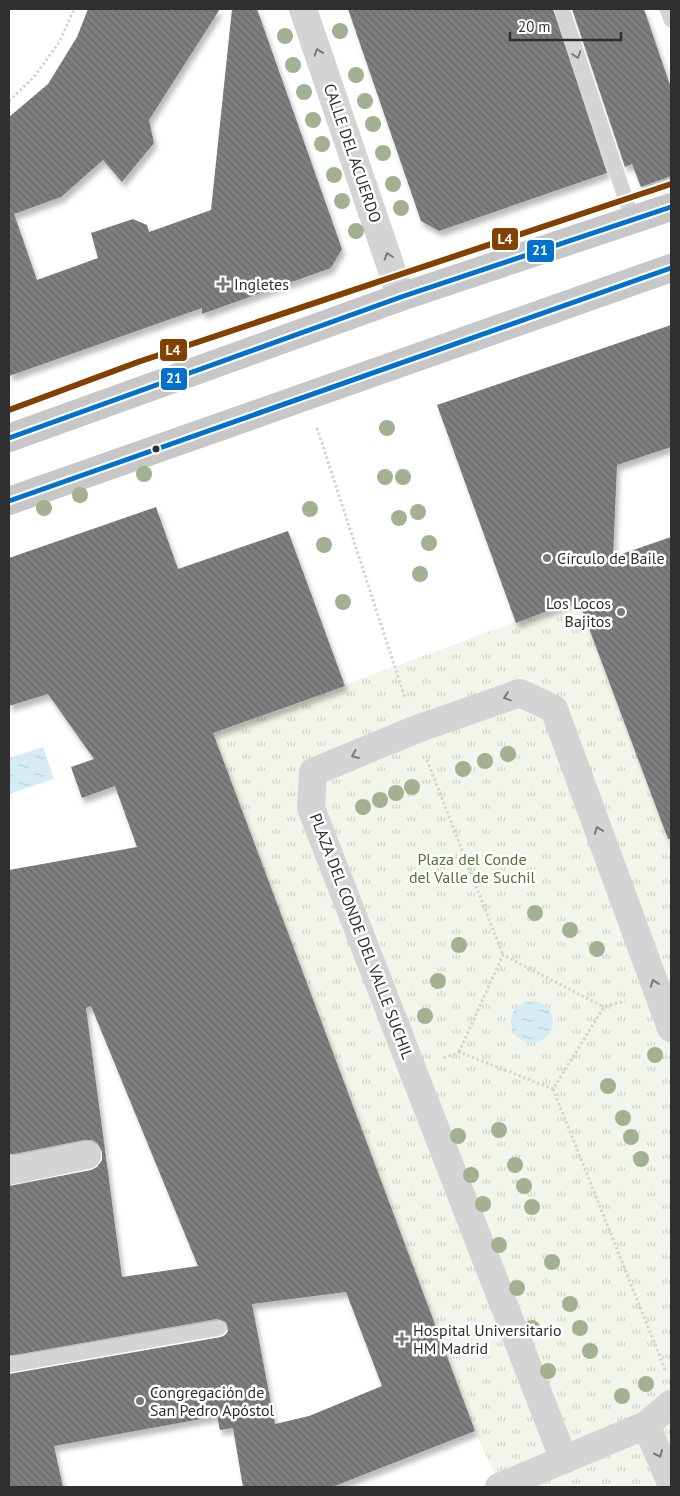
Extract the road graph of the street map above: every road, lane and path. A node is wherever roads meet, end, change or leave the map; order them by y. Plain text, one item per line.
1 (74, 9) edge
2 (303, 9) edge
3 (562, 9) edge
4 (667, 9) edge
5 (671, 20) edge
6 (9, 101) edge
7 (671, 207) edge
8 (633, 221) junction
9 (671, 268) edge
10 (401, 297) junction
11 (306, 397) junction
12 (9, 438) edge
13 (9, 501) edge
14 (417, 729) junction
15 (503, 955) junction
16 (656, 989) junction
17 (604, 1007) junction
18 (671, 1028) edge
19 (459, 1052) junction
20 (436, 1061) dead end
21 (554, 1090) junction
22 (87, 1155) dead end
23 (9, 1171) edge
24 (219, 1328) dead end
25 (9, 1365) edge
26 (668, 1376) dead end
27 (671, 1404) edge
28 (646, 1425) junction
29 (564, 1460) junction
30 (671, 1483) edge
31 (499, 1487) edge

1 - 6 path
10 -> 2 street, CALLE DEL ACUERDO
3 -> 8 lane
4 - 5 lane
7 - 8 main road
8 - 10 main road
9 - 11 main road
10 - 12 main road
11 - 13 main road
11 - 14 path
14 - 15 path
16 -> 14 street, PLAZA DEL CONDE DEL VALLE SUCHIL
14 -> 29 street, PLAZA DEL CONDE DEL VALLE SUCHIL
15 - 17 path
15 - 19 path
16 - 17 path
16 - 18 street, PLAZA DEL CONDE DEL VALLE SUCHIL
17 - 21 path
19 - 20 path
19 - 21 path
21 - 26 path
22 - 23 street
24 - 25 lane
27 - 28 street
28 - 29 street
28 -> 30 street
29 - 31 street

